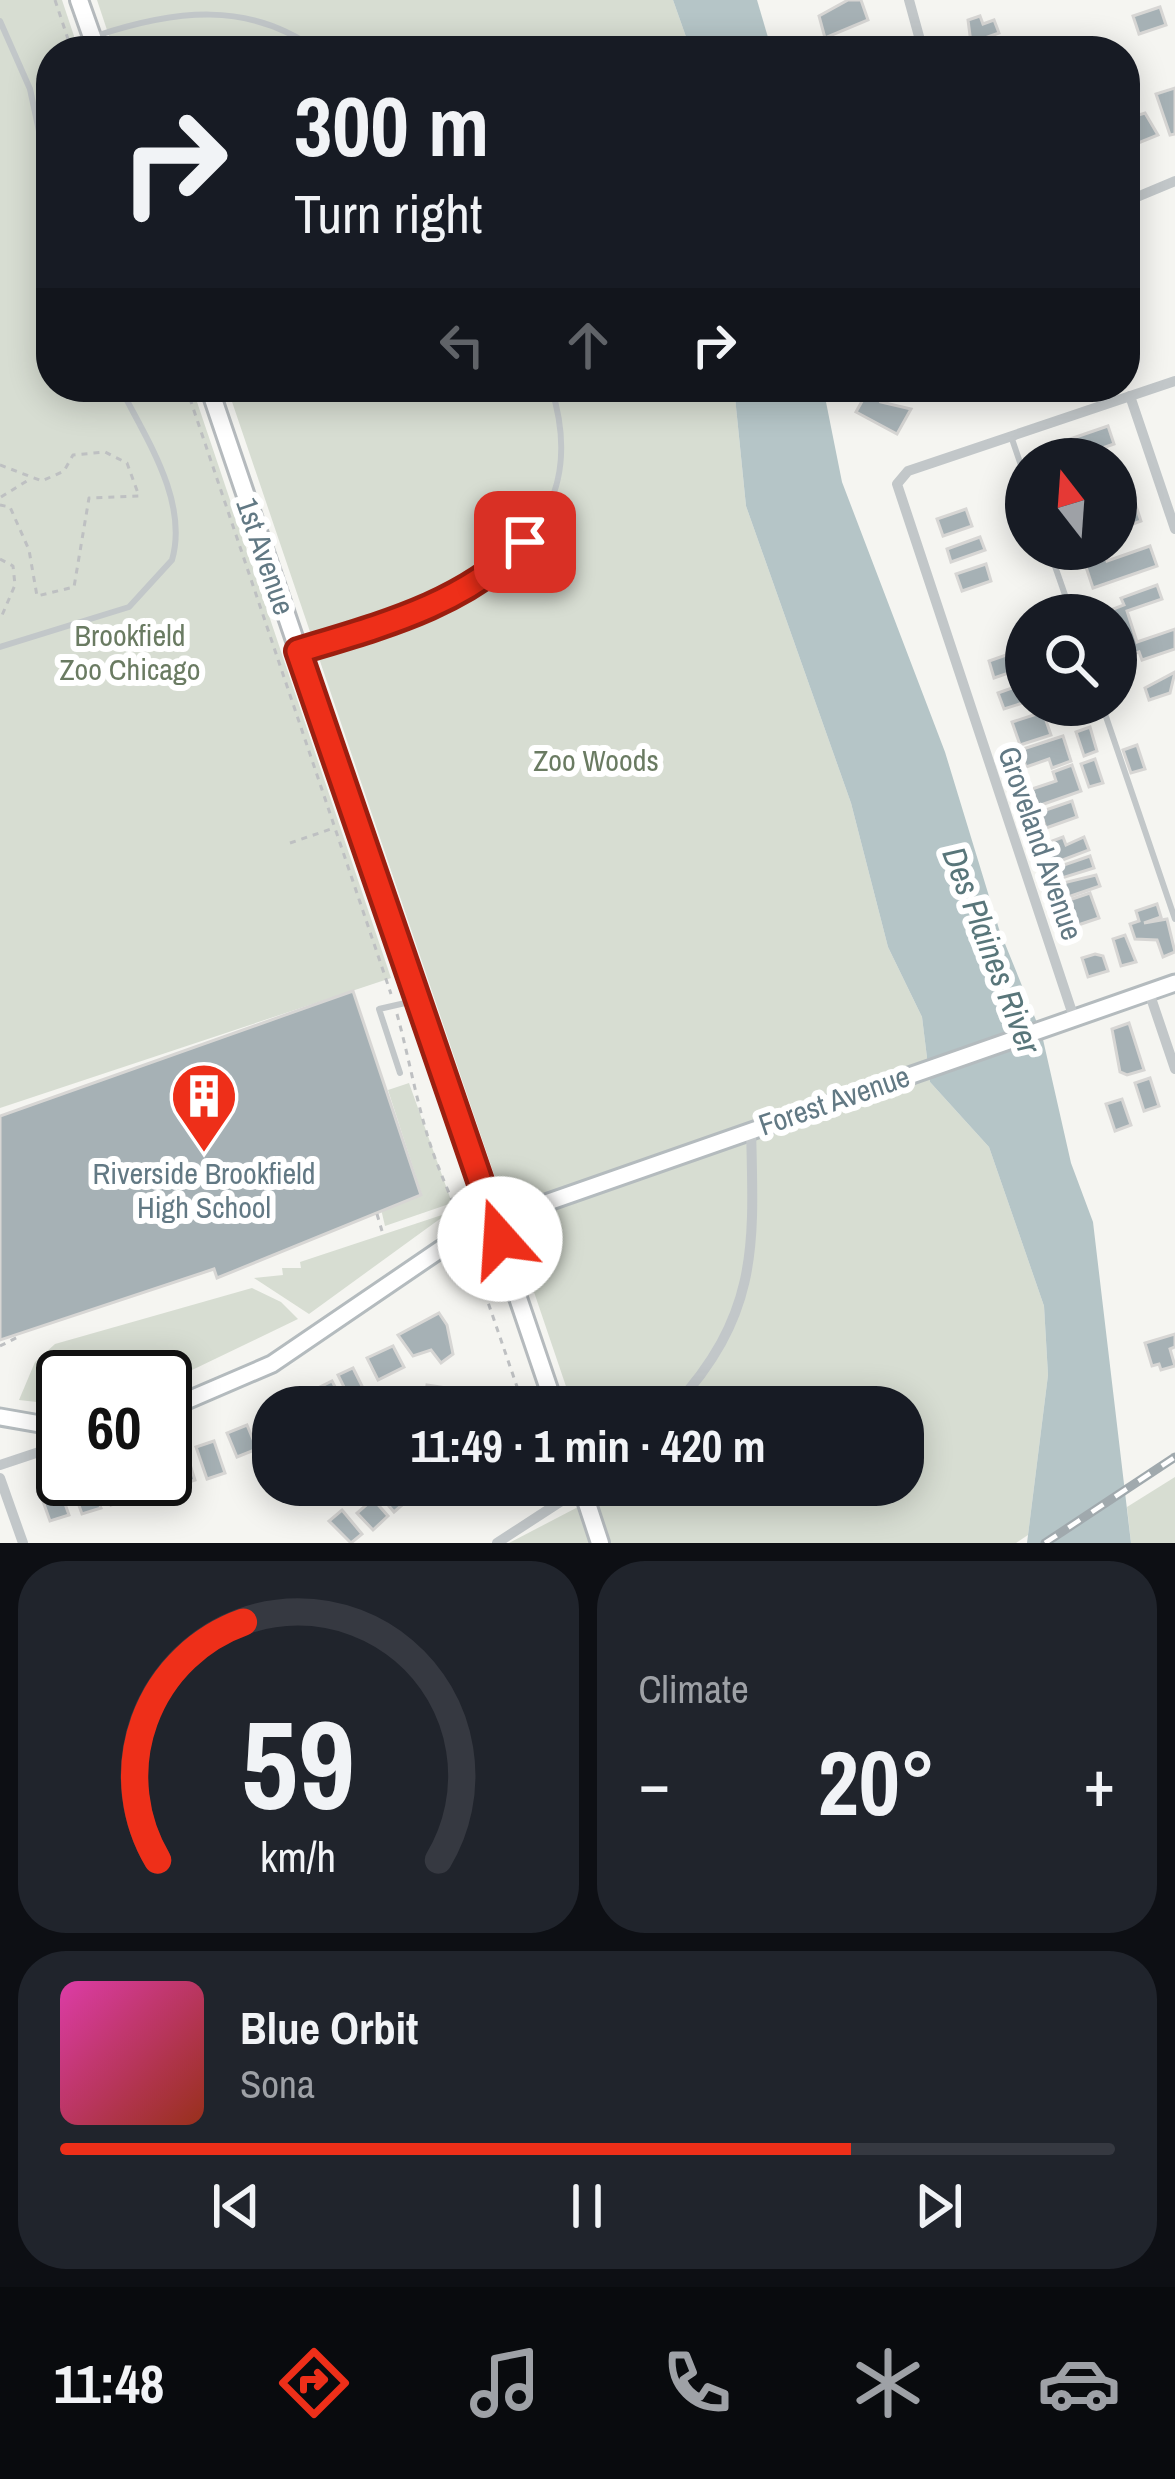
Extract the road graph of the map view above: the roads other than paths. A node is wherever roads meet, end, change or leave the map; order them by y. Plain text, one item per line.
1 (79, 0) edge
2 (909, 0) edge
3 (0, 20) edge
4 (91, 36) edge
5 (112, 36) edge
6 (297, 36) edge
7 (919, 36) edge
8 (36, 117) edge
9 (1175, 181) edge
10 (1140, 196) edge
11 (1175, 381) edge
12 (1140, 393) edge
13 (128, 402) edge
14 (214, 402) edge
15 (554, 402) edge
16 (1112, 402) edge
17 (1132, 402) edge
18 (1011, 436) joint
19 (1175, 529) edge
20 (0, 646) edge
21 (298, 651) junction
22 (1109, 726) edge
23 (1175, 919) edge
24 (1175, 983) edge
25 (1149, 992) junction
26 (418, 1000) junction
27 (1074, 1018) junction
28 (1175, 1070) edge
29 (400, 1073) dead end
30 (751, 1129) junction
31 (494, 1221) junction
32 (548, 1386) edge
33 (690, 1386) edge
34 (192, 1398) edge
35 (0, 1417) edge
36 (36, 1423) edge
37 (36, 1453) edge
38 (0, 1465) edge
39 (0, 1478) edge
40 (553, 1506) edge
41 (589, 1506) edge
42 (22, 1543) edge
43 (497, 1543) edge
44 (600, 1543) edge

1 - 4 main road
2 - 7 street
3 - 8 lane
5 - 6 lane
9 - 10 street
11 - 12 street
13 - 20 lane
14 - 21 main road, 1st Avenue
15 - 21 lane
16 - 18 street
17 - 19 street
18 - 27 street, Groveland Avenue
21 - 26 main road, 1st Avenue
22 - 23 lane
24 - 25 street, Forest Avenue
25 - 27 street, Forest Avenue
25 - 28 street
26 - 29 lane
26 - 31 main road, 1st Avenue
27 - 30 street, Forest Avenue
30 - 31 street, Forest Avenue
30 - 33 street
31 - 32 main road, 1st Avenue
31 - 34 street, Forest Avenue
35 - 36 street
37 - 38 street
39 - 42 street
40 - 43 street
41 - 44 main road

